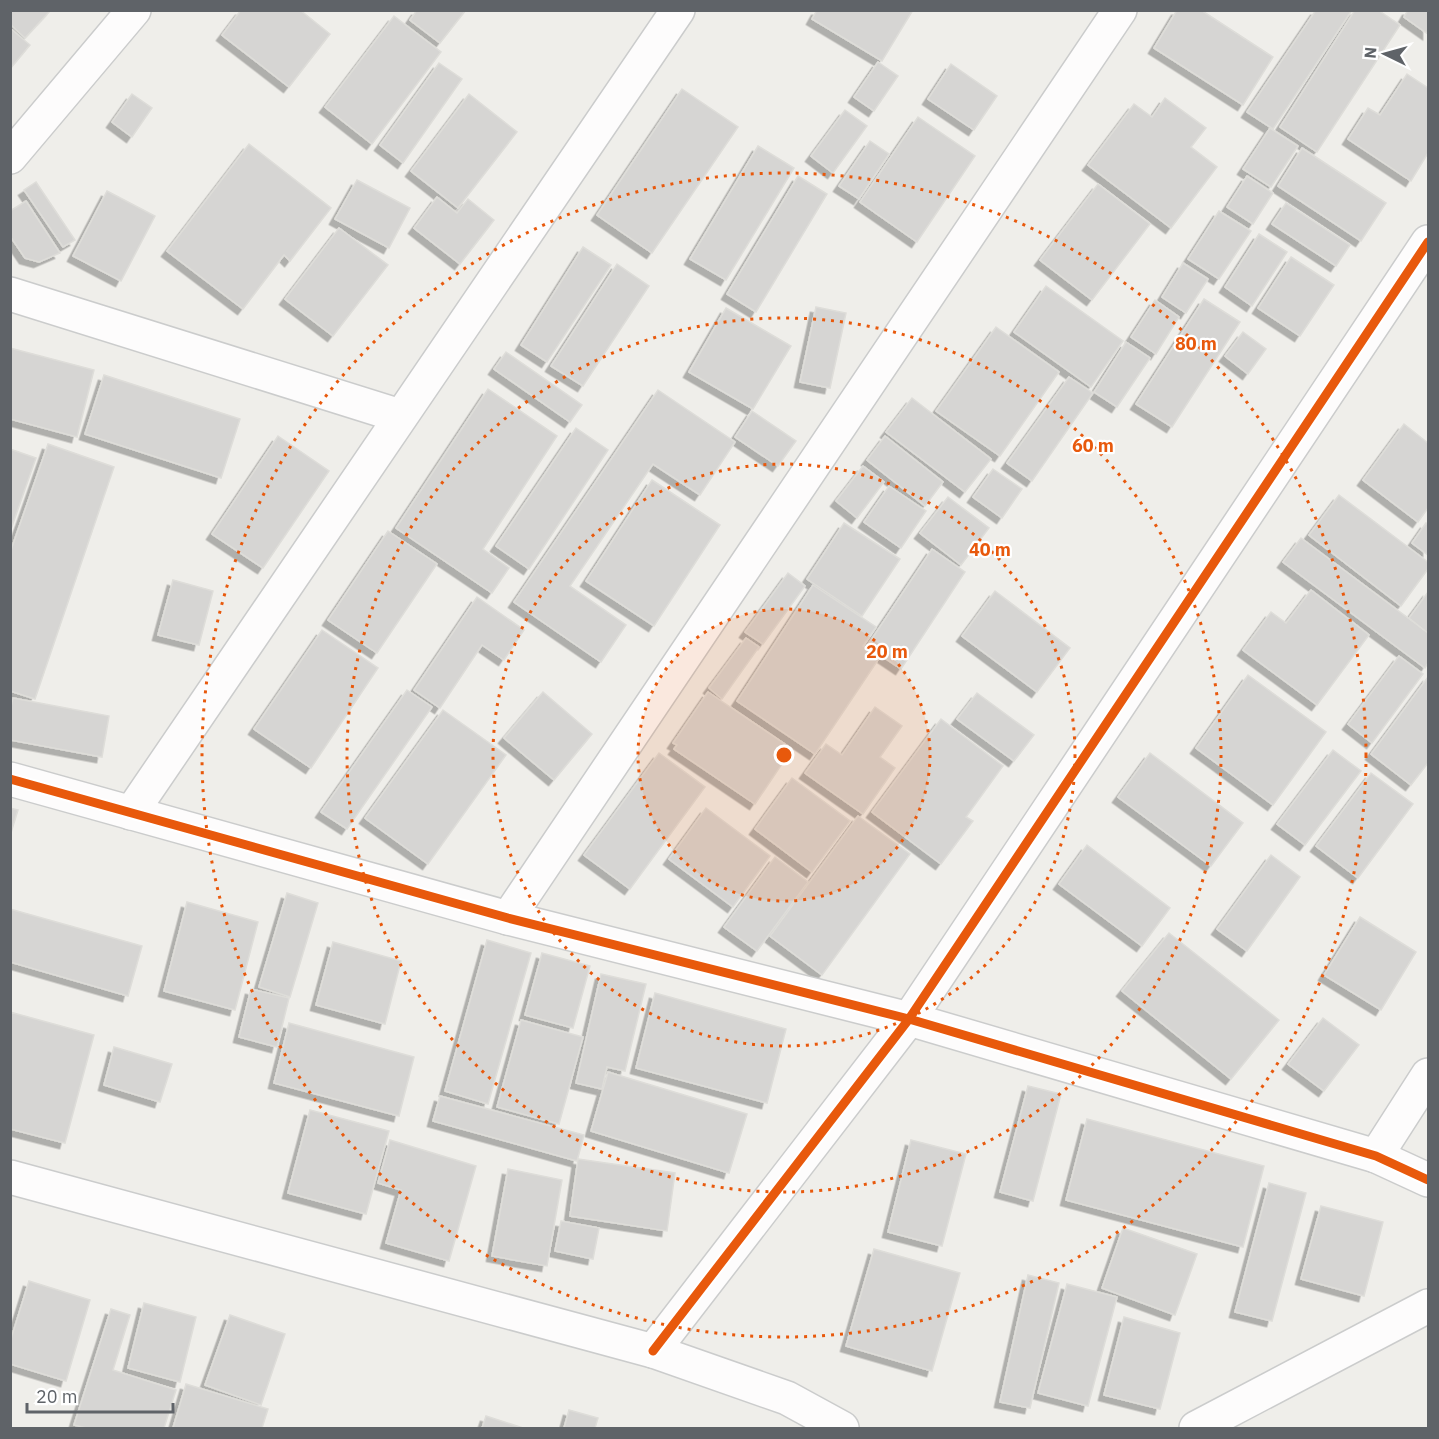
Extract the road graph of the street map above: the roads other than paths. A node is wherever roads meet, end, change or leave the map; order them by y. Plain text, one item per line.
1 (134, 10) edge
2 (678, 10) edge
3 (1120, 10) edge
4 (10, 157) edge
5 (1428, 242) edge
6 (10, 294) edge
7 (400, 416) junction
8 (10, 780) edge
9 (131, 813) junction
10 (508, 918) junction
11 (909, 1019) junction
12 (1428, 1075) edge
13 (1376, 1156) junction
14 (10, 1177) edge
15 (1428, 1180) edge
16 (1428, 1306) edge
17 (653, 1351) junction
18 (842, 1428) edge
19 (1196, 1428) edge

1 - 4 street
2 - 7 street
3 - 10 street
5 - 11 street
6 - 7 street
7 - 9 street
8 - 9 street
9 - 10 street
10 - 11 street
11 - 13 street
11 - 17 street
12 - 13 street
13 - 15 street
14 - 17 street
16 - 19 street
17 - 18 street

